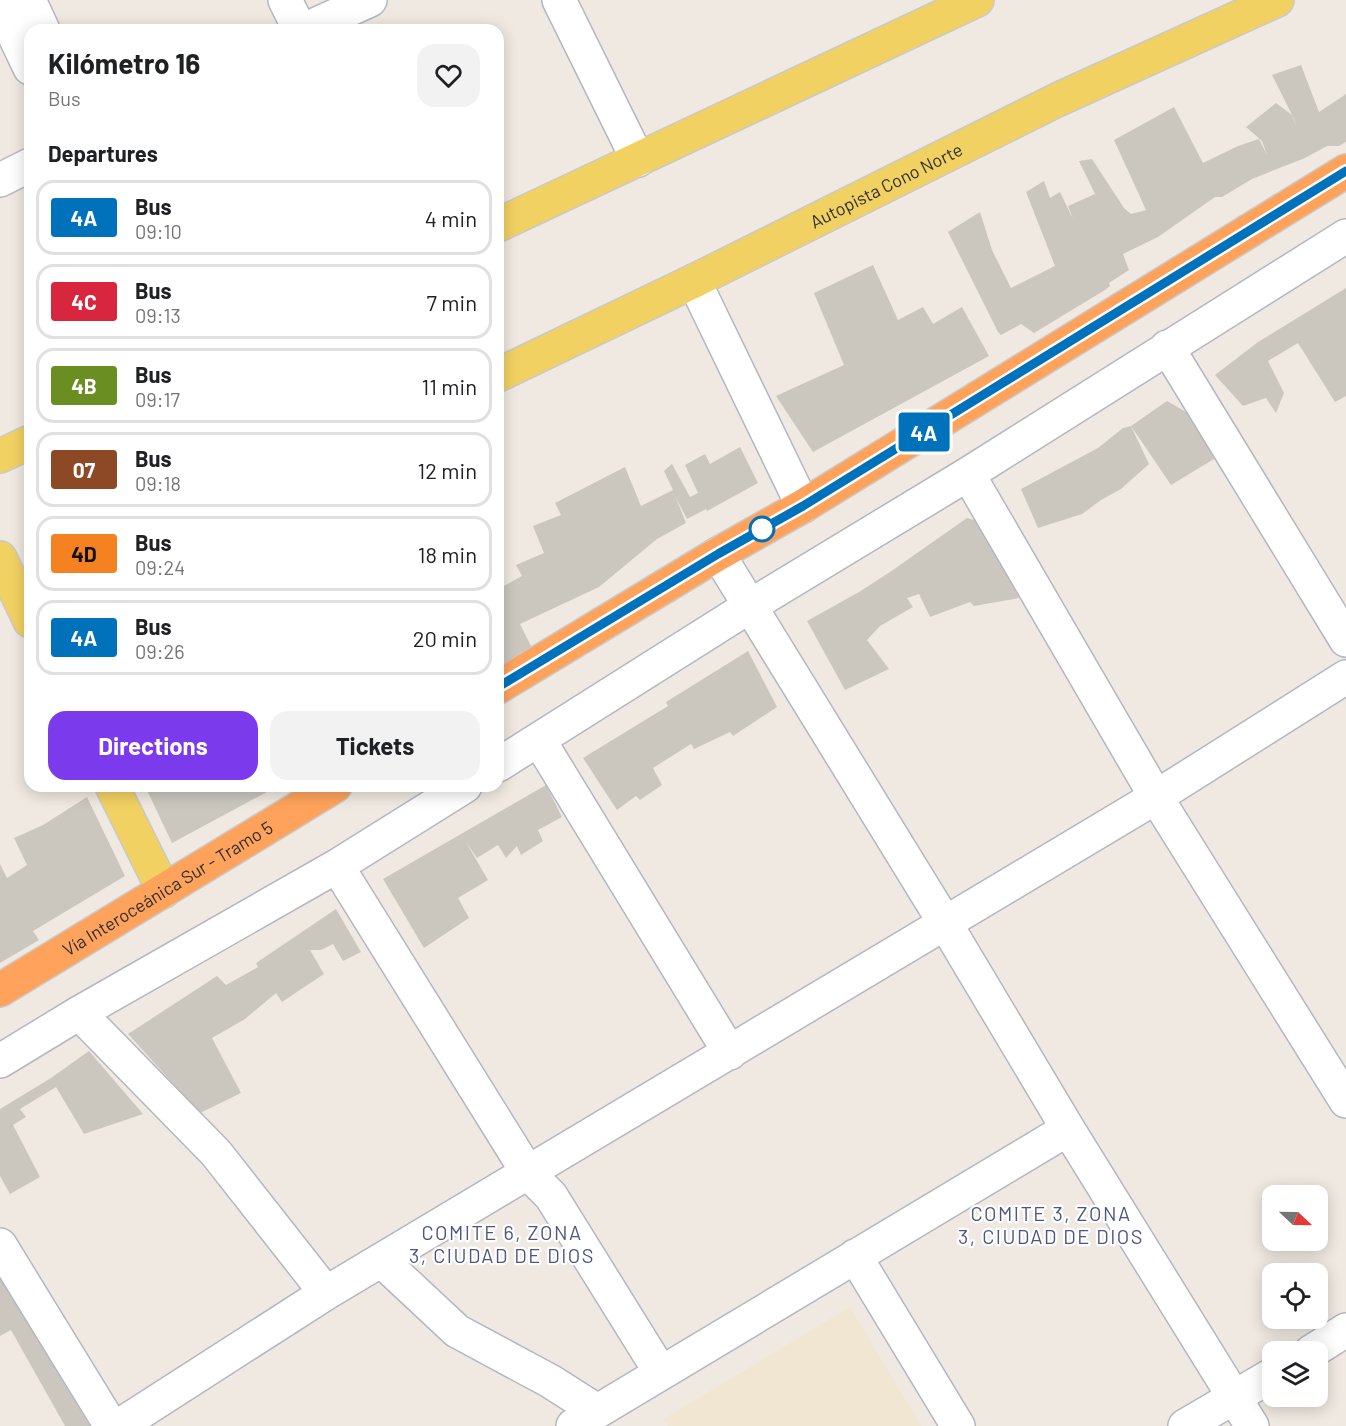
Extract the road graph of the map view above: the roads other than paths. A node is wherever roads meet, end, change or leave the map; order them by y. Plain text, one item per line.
1 (29, 0) edge
2 (285, 0) edge
3 (370, 0) edge
4 (559, 0) edge
5 (976, 0) edge
6 (1277, 0) edge
7 (0, 5) edge
8 (40, 24) edge
9 (297, 24) edge
10 (317, 24) edge
11 (24, 55) edge
12 (638, 160) junction
13 (24, 168) edge
14 (1346, 171) edge
15 (0, 180) edge
16 (504, 222) edge
17 (1346, 236) edge
18 (694, 281) junction
19 (1167, 347) junction
20 (504, 372) edge
21 (24, 445) edge
22 (0, 456) edge
23 (968, 474) junction
24 (803, 506) junction
25 (718, 554) junction
26 (0, 558) edge
27 (750, 606) junction
28 (21, 612) edge
29 (1346, 640) edge
30 (1346, 677) edge
31 (504, 683) edge
32 (539, 740) junction
33 (504, 761) edge
34 (115, 792) edge
35 (325, 792) edge
36 (455, 792) edge
37 (1156, 797) junction
38 (337, 866) junction
39 (164, 891) junction
40 (945, 923) junction
41 (0, 990) edge
42 (79, 1013) junction
43 (730, 1053) junction
44 (0, 1061) edge
45 (1346, 1101) edge
46 (1068, 1129) junction
47 (528, 1173) junction
48 (0, 1245) edge
49 (855, 1256) junction
50 (381, 1260) junction
51 (326, 1293) junction
52 (1346, 1330) edge
53 (1328, 1341) edge
54 (662, 1373) junction
55 (1262, 1381) edge
56 (1234, 1398) junction
57 (585, 1419) edge
58 (111, 1426) edge
59 (119, 1426) edge
60 (958, 1426) edge
61 (1185, 1426) edge
62 (1252, 1426) edge

1 - 8 street
2 - 9 street
3 - 10 street
4 - 12 street
5 - 12 main road
6 - 18 main road, Autopista Cono Norte
7 - 11 street
12 - 16 main road
13 - 15 street
14 - 24 highway
17 - 19 street
18 - 20 main road, Autopista Cono Norte
18 - 24 street
19 - 23 street
19 - 29 street
21 - 22 main road
23 - 27 street
23 - 37 street
24 - 25 highway
25 - 27 street
25 - 31 highway
26 - 28 main road
27 - 32 street
27 - 40 street
30 - 37 street
32 - 33 street
32 - 43 street
34 - 39 main road
35 - 39 highway, Vía Interoceánica Sur - Tramo 5
36 - 38 street
37 - 40 street
37 - 45 street
38 - 42 street
38 - 47 street
39 - 41 highway, Vía Interoceánica Sur - Tramo 5
40 - 43 street
40 - 46 street
42 - 44 street
42 - 51 street
43 - 47 street
46 - 49 street
46 - 56 street
47 - 50 street
47 - 54 street
48 - 58 street
49 - 54 street
49 - 60 street
50 - 51 street
50 - 57 street
51 - 59 street
52 - 53 street
54 - 57 street
55 - 56 street
56 - 61 street
56 - 62 street

